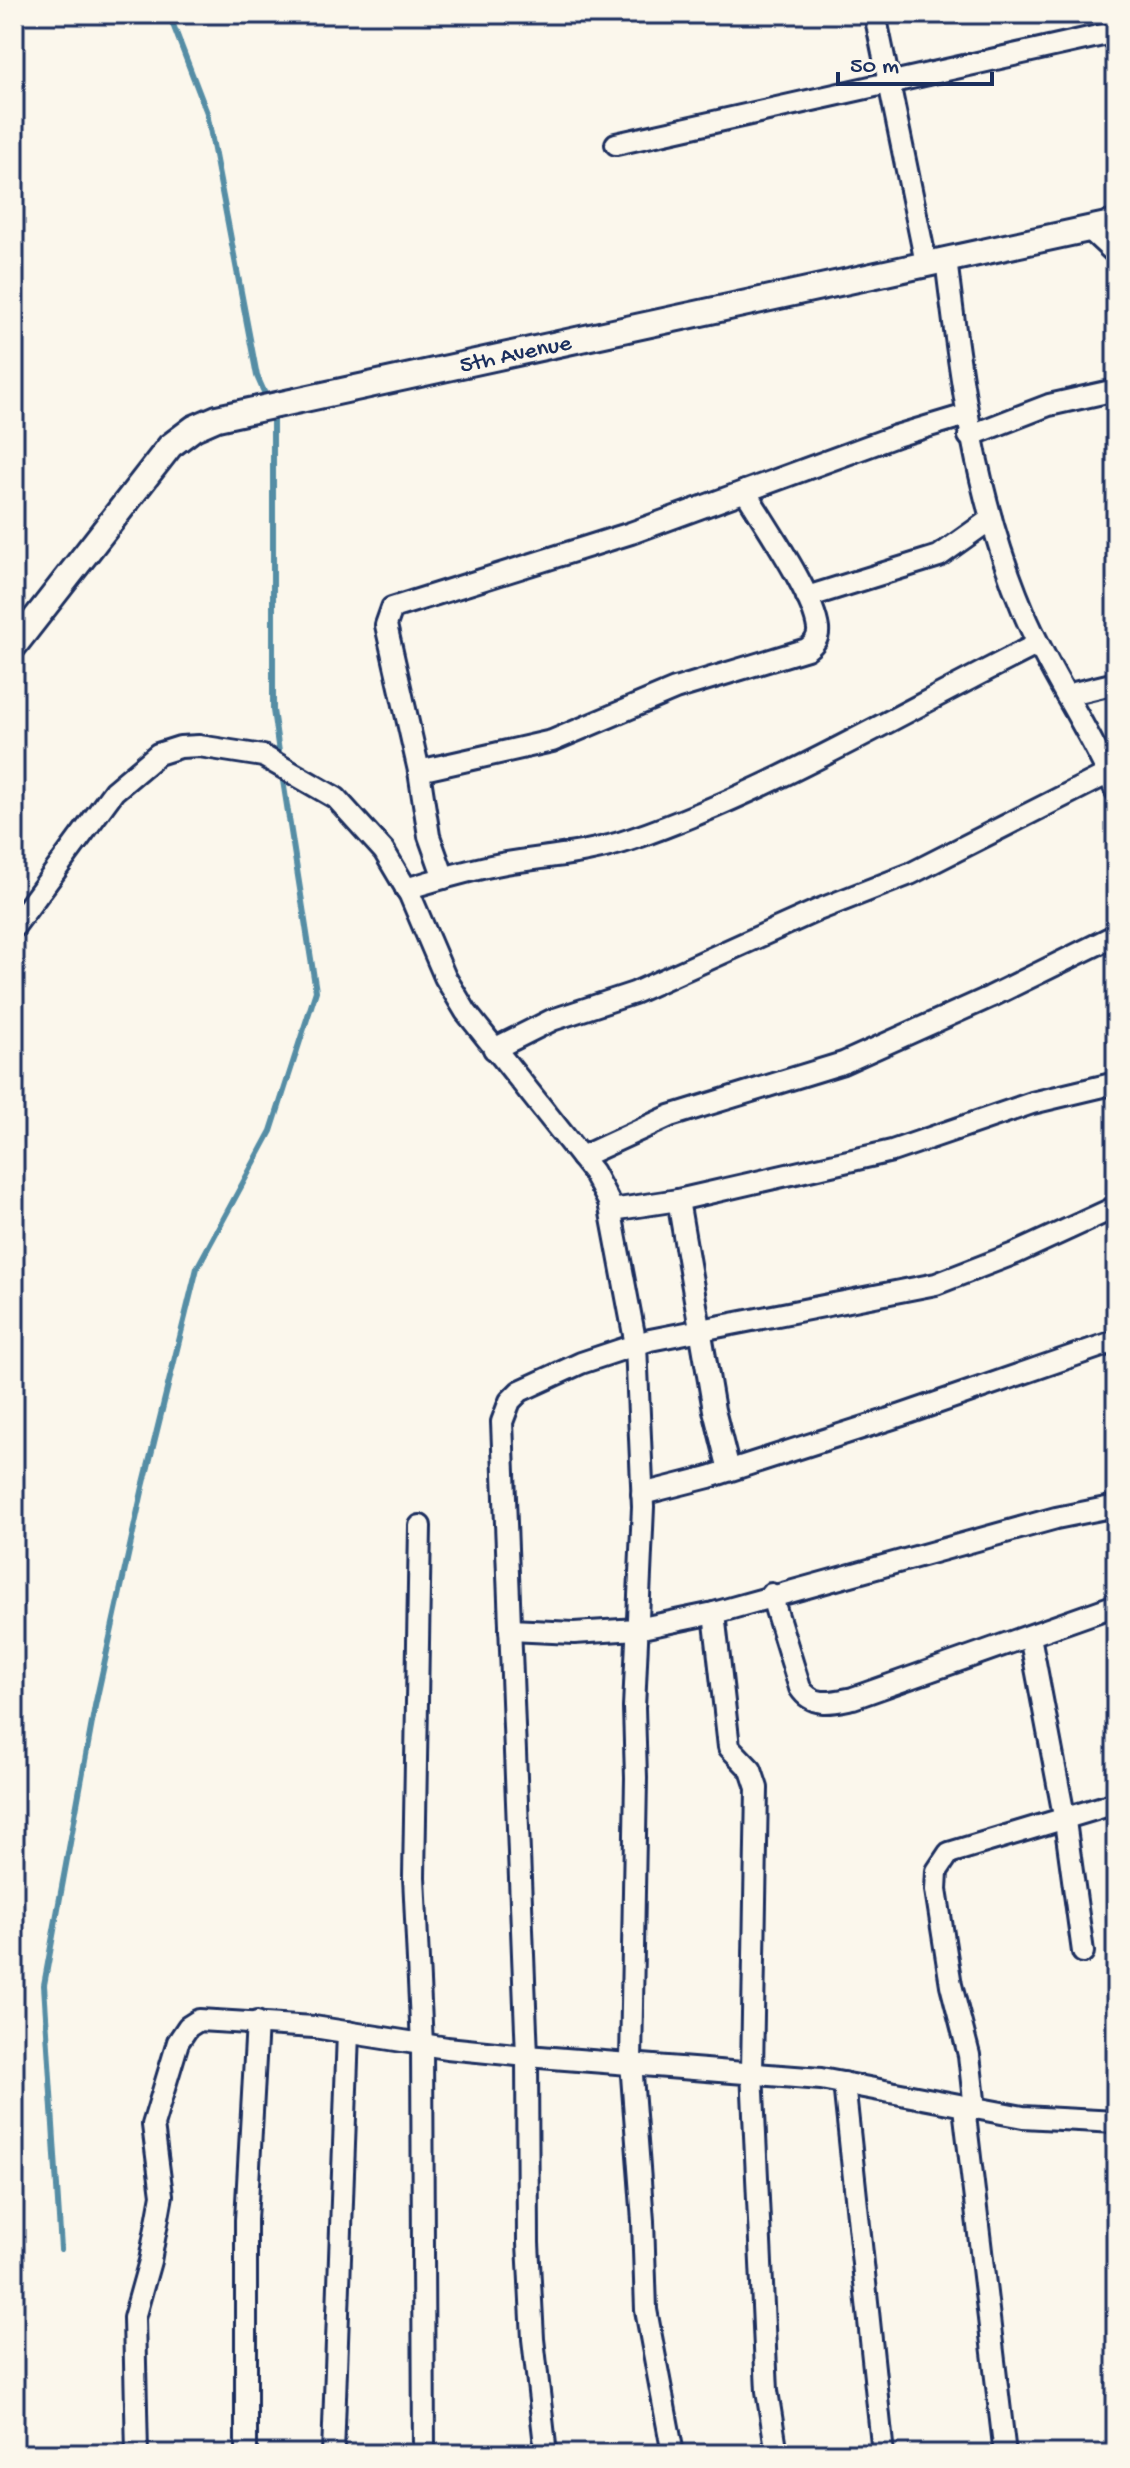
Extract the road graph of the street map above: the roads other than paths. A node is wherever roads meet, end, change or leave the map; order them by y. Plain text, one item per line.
1 (875, 14) edge
2 (1116, 32) edge
3 (891, 85) junction
4 (616, 144) dead end
5 (1116, 223) edge
6 (1088, 228) junction
7 (1116, 254) edge
8 (936, 261) junction
9 (1116, 390) edge
10 (968, 426) junction
11 (745, 491) junction
12 (991, 519) junction
13 (807, 597) junction
14 (1038, 644) junction
15 (14, 646) edge
16 (1116, 683) edge
17 (1066, 695) junction
18 (419, 771) junction
19 (1112, 782) edge
20 (444, 878) junction
21 (406, 889) junction
22 (14, 927) edge
23 (1116, 935) edge
24 (494, 1049) junction
25 (1116, 1083) edge
26 (581, 1157) junction
27 (678, 1200) junction
28 (1116, 1207) edge
29 (612, 1210) junction
30 (700, 1330) junction
31 (1116, 1341) edge
32 (636, 1345) junction
33 (729, 1470) junction
34 (642, 1494) junction
35 (1116, 1506) edge
36 (420, 1526) dead end
37 (771, 1594) junction
38 (1116, 1605) edge
39 (714, 1613) junction
40 (637, 1629) junction
41 (510, 1630) junction
42 (1030, 1636) junction
43 (1116, 1803) edge
44 (1065, 1821) junction
45 (1083, 1952) dead end
46 (257, 2022) junction
47 (348, 2032) junction
48 (422, 2044) junction
49 (527, 2056) junction
50 (631, 2062) junction
51 (752, 2071) junction
52 (844, 2083) junction
53 (970, 2108) junction
54 (1116, 2122) edge
55 (137, 2454) edge
56 (246, 2454) edge
57 (333, 2454) edge
58 (424, 2454) edge
59 (546, 2454) edge
60 (673, 2454) edge
61 (777, 2454) edge
62 (883, 2454) edge
63 (1005, 2454) edge

1 - 3 street
2 - 3 street
3 - 4 street
3 - 8 street
5 - 6 street, 5th Avenue
6 - 7 street
6 - 8 street, 5th Avenue
8 - 10 street
8 - 15 street, 5th Avenue
9 - 10 street
10 - 11 street
10 - 12 street
11 - 13 street
11 - 18 street
12 - 13 street
12 - 14 street
13 - 18 street
14 - 17 street
14 - 20 street
16 - 17 street
17 - 19 street
18 - 20 street
19 - 24 street
20 - 21 street
21 - 22 street
21 - 24 street
23 - 26 street
24 - 26 street
25 - 27 street
26 - 29 street
27 - 29 street
27 - 30 street
28 - 30 street
29 - 32 street
30 - 32 street
30 - 33 street
31 - 33 street
32 - 34 street
32 - 41 street
33 - 34 street
34 - 40 street
35 - 37 street
36 - 48 street
37 - 39 street
37 - 42 street
38 - 42 street
39 - 40 street
39 - 51 street
40 - 41 street
40 - 50 street
41 - 49 street
42 - 44 street
43 - 44 street
44 - 45 street
44 - 53 street
46 - 47 street
46 - 55 street
46 - 56 street
47 - 48 street
47 - 57 street
48 - 49 street
48 - 58 street
49 - 50 street
49 - 59 street
50 - 51 street
50 - 60 street
51 - 52 street
51 - 61 street
52 - 53 street
52 - 62 street
53 - 54 street
53 - 63 street

